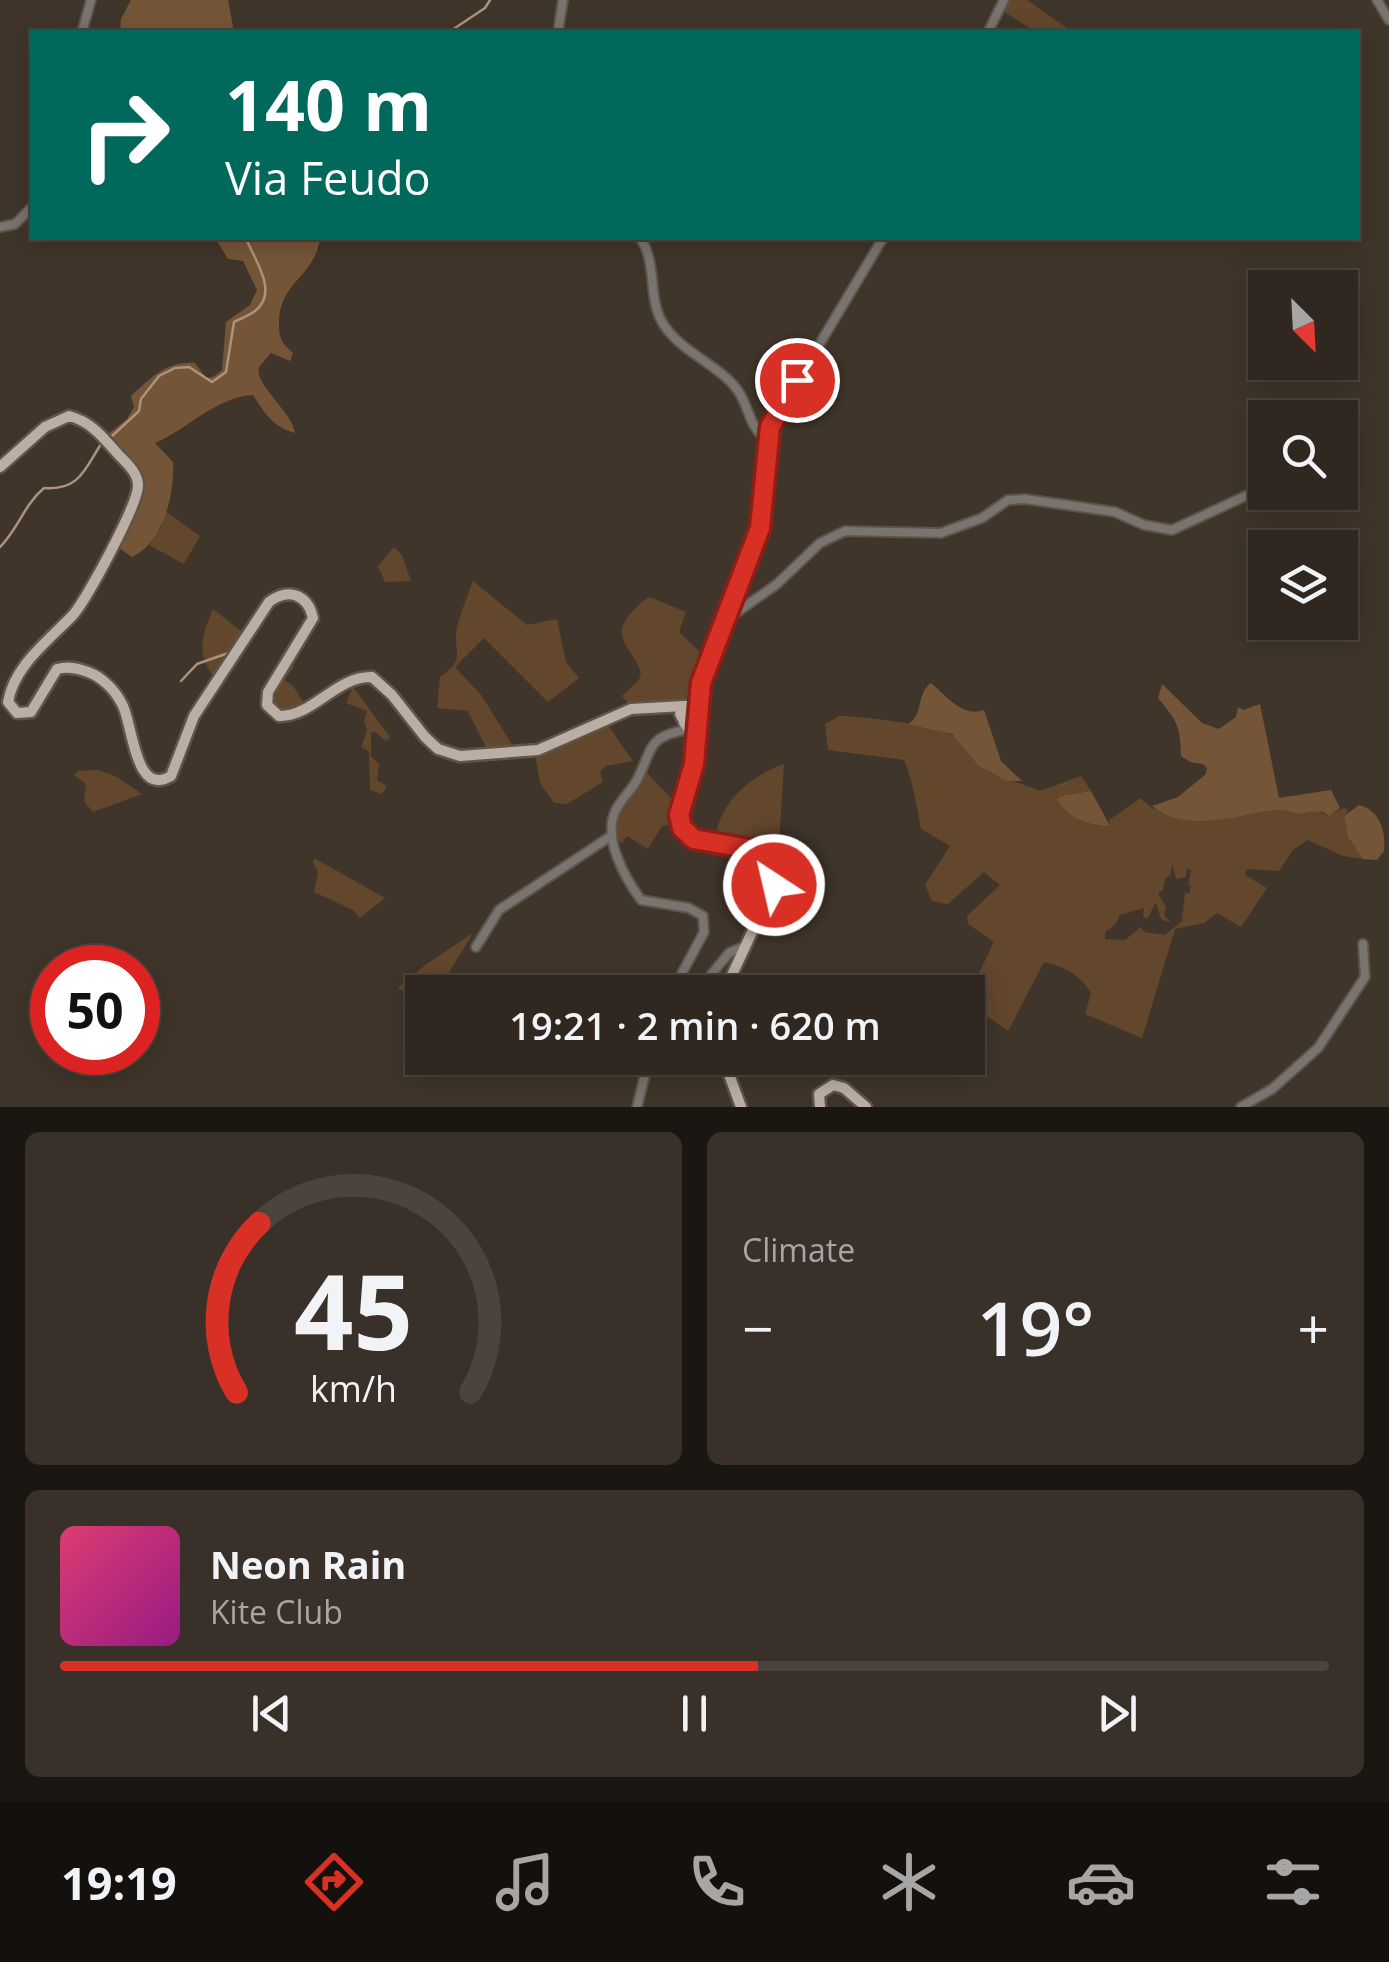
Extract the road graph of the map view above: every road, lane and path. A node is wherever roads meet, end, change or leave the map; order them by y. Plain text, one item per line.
1 (91, 0) edge
2 (562, 0) edge
3 (1004, 0) edge
4 (1377, 0) edge
5 (1389, 20) edge
6 (83, 30) edge
7 (558, 30) edge
8 (989, 30) edge
9 (30, 209) edge
10 (0, 227) edge
11 (641, 240) edge
12 (882, 240) edge
13 (767, 441) junction
14 (0, 467) edge
15 (1248, 495) edge
16 (722, 623) junction
17 (689, 716) junction
18 (611, 836) junction
19 (1363, 944) dead end
20 (742, 946) junction
21 (476, 947) dead end
22 (681, 975) edge
23 (711, 975) edge
24 (731, 975) edge
25 (645, 1075) edge
26 (729, 1075) edge
27 (639, 1096) junction
28 (629, 1107) edge
29 (637, 1107) edge
30 (741, 1107) edge
31 (820, 1107) edge
32 (866, 1107) edge
33 (1241, 1107) edge

1 - 6 street
2 - 7 street
3 - 8 street
4 - 5 street
9 - 10 street
11 - 13 street
12 - 13 street
13 - 16 street
14 - 17 main road
15 - 16 street
16 - 17 street
17 - 18 street
17 - 20 main road
18 - 21 street
18 - 22 street
19 - 33 street
20 - 23 street
20 - 24 main road
25 - 27 street
26 - 30 main road
27 - 28 street
27 - 29 street
31 - 32 main road

